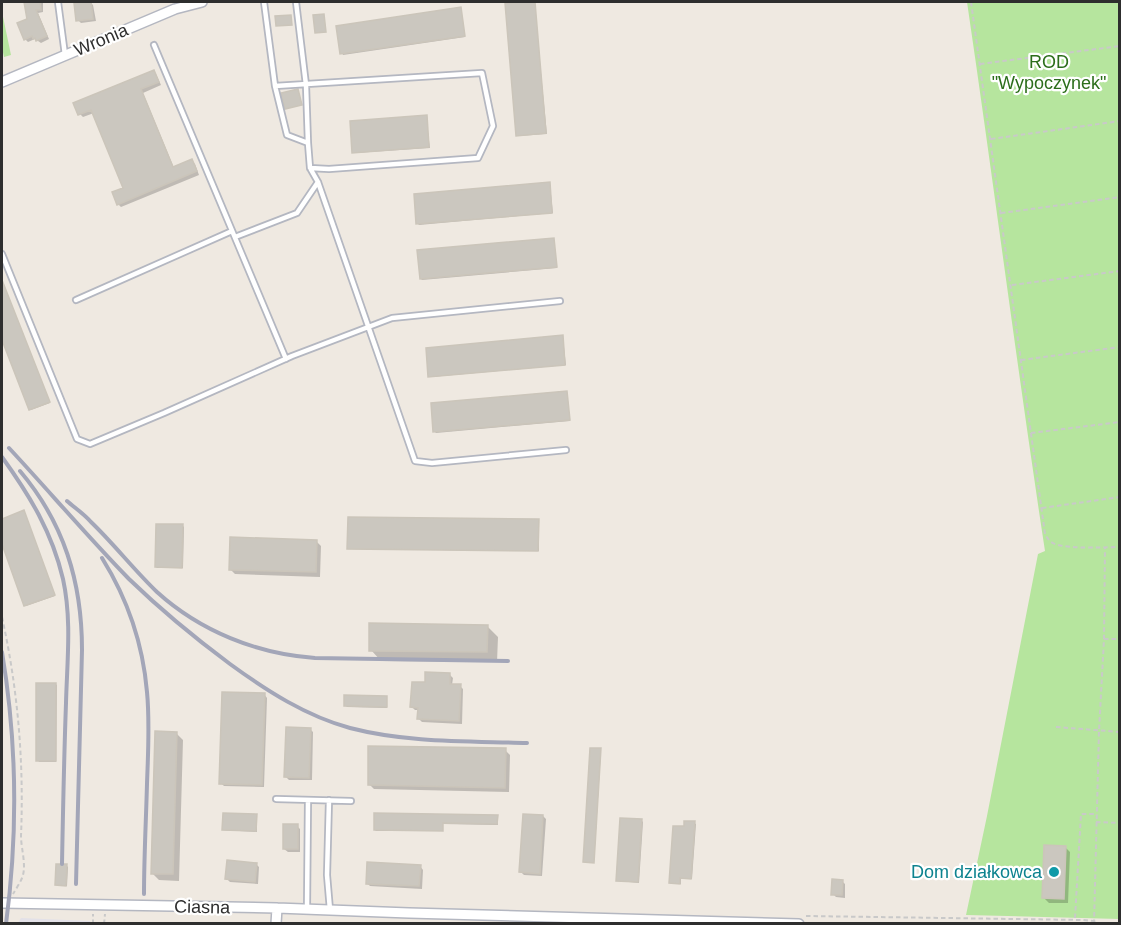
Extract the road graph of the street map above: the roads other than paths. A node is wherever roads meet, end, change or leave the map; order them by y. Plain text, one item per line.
1 (58, 2) edge
2 (202, 2) edge
3 (264, 2) edge
4 (296, 2) edge
5 (154, 45) dead end
6 (65, 56) junction
7 (2, 82) edge
8 (306, 85) junction
9 (275, 86) junction
10 (308, 142) junction
11 (310, 168) junction
12 (318, 182) junction
13 (232, 231) junction
14 (235, 237) junction
15 (2, 254) edge
16 (10, 274) junction
17 (2, 278) edge
18 (76, 300) dead end
19 (560, 301) dead end
20 (368, 326) junction
21 (285, 359) junction
22 (566, 450) dead end
23 (276, 799) dead end
24 (308, 800) junction
25 (329, 800) junction
26 (351, 801) dead end
27 (2, 903) edge
28 (277, 908) junction
29 (307, 909) junction
30 (330, 910) junction
31 (547, 920) edge
32 (276, 924) edge
33 (799, 924) edge

1 - 6 lane
2 - 6 street, Wronia
3 - 9 lane
4 - 8 lane
5 - 13 lane
6 - 7 street, Wronia
8 - 9 lane
8 - 10 lane
8 - 11 lane
9 - 10 lane
10 - 11 lane
11 - 12 lane
12 - 14 lane
12 - 20 lane
13 - 14 lane
13 - 18 lane
14 - 21 lane
15 - 16 lane
16 - 17 lane
16 - 21 lane
19 - 20 lane
20 - 21 lane
20 - 22 lane
23 - 24 lane
24 - 25 lane
24 - 29 lane
25 - 26 lane
25 - 30 lane
27 - 28 street, Ciasna
28 - 29 street, Ciasna
28 - 32 street
29 - 30 street, Ciasna
30 - 31 street, Ciasna
31 - 33 street, Ciasna

